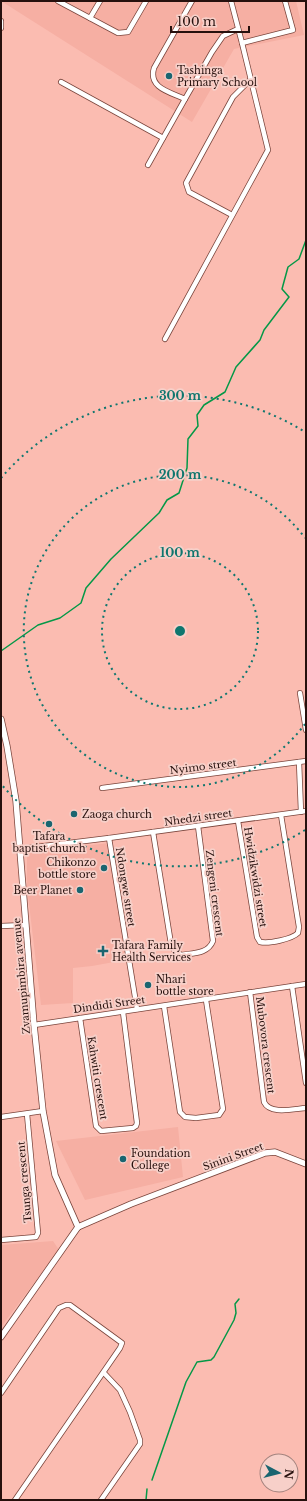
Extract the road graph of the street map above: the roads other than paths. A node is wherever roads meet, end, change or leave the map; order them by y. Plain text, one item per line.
1 (58, 1) edge
2 (100, 1) edge
3 (146, 1) edge
4 (192, 1) edge
5 (231, 1) edge
6 (286, 1) edge
7 (90, 18) junction
8 (1, 21) edge
9 (1, 28) edge
10 (238, 29) junction
11 (242, 43) junction
12 (251, 79) junction
13 (61, 82) dead end
14 (185, 99) junction
15 (163, 138) junction
16 (148, 165) dead end
17 (232, 215) junction
18 (165, 339) dead end
19 (300, 693) dead end
20 (1, 719) edge
21 (306, 730) edge
22 (306, 761) edge
23 (299, 762) junction
24 (102, 788) dead end
25 (304, 811) edge
26 (281, 815) junction
27 (238, 821) junction
28 (198, 826) junction
29 (153, 832) junction
30 (109, 838) junction
31 (20, 849) junction
32 (26, 925) junction
33 (1, 926) edge
34 (306, 984) edge
35 (292, 986) junction
36 (250, 992) junction
37 (206, 1000) junction
38 (164, 1006) junction
39 (137, 1009) junction
40 (123, 1012) junction
41 (80, 1018) junction
42 (34, 1025) junction
43 (306, 1083) edge
44 (306, 1108) edge
45 (43, 1111) junction
46 (27, 1114) junction
47 (1, 1117) edge
48 (306, 1164) edge
49 (78, 1227) junction
50 (1, 1240) edge
51 (1, 1336) edge
52 (104, 1373) junction
53 (1, 1393) edge
54 (15, 1500) edge
55 (101, 1500) edge

1 - 7 street
2 - 7 street
3 - 7 street
4 - 14 street
5 - 10 street
6 - 11 street
8 - 9 street
10 - 11 street
10 - 14 street
11 - 12 street
12 - 17 street
12 - 17 street
13 - 15 street
14 - 15 street
15 - 16 street
17 - 18 street
19 - 21 street
20 - 31 street, Zvamupimbira avenue
22 - 23 street, Nyimo street
23 - 24 street, Nyimo street
23 - 25 street
25 - 26 street, Nhedzi street
26 - 27 street, Nhedzi street
26 - 27 street, Hwidzikwidzi street
27 - 28 street, Nhedzi street
28 - 29 street, Nhedzi street
28 - 29 street, Zengeni crescent
29 - 30 street, Nhedzi street
30 - 31 street, Nhedzi street
30 - 39 street, Ndongwe street
31 - 32 street, Zvamupimbira avenue
32 - 33 street
32 - 42 street, Zvamupimbira avenue
34 - 35 street, Dindidi Street
35 - 36 street, Dindidi Street
35 - 43 street
36 - 37 street, Dindidi Street
36 - 44 street, Mubovora crescent
37 - 38 street, Dindidi Street
37 - 38 street
38 - 39 street, Dindidi Street
39 - 40 street, Dindidi Street
40 - 41 street, Dindidi Street
40 - 41 street, Kahwiti crescent
41 - 42 street, Dindidi Street
42 - 45 street, Zvamupimbira avenue
45 - 46 street
45 - 49 street, Zvamupimbira avenue
46 - 47 street
46 - 50 street, Tsunga crescent
48 - 49 street, Sinini Street
49 - 51 street
52 - 53 street
52 - 54 street
52 - 55 street

